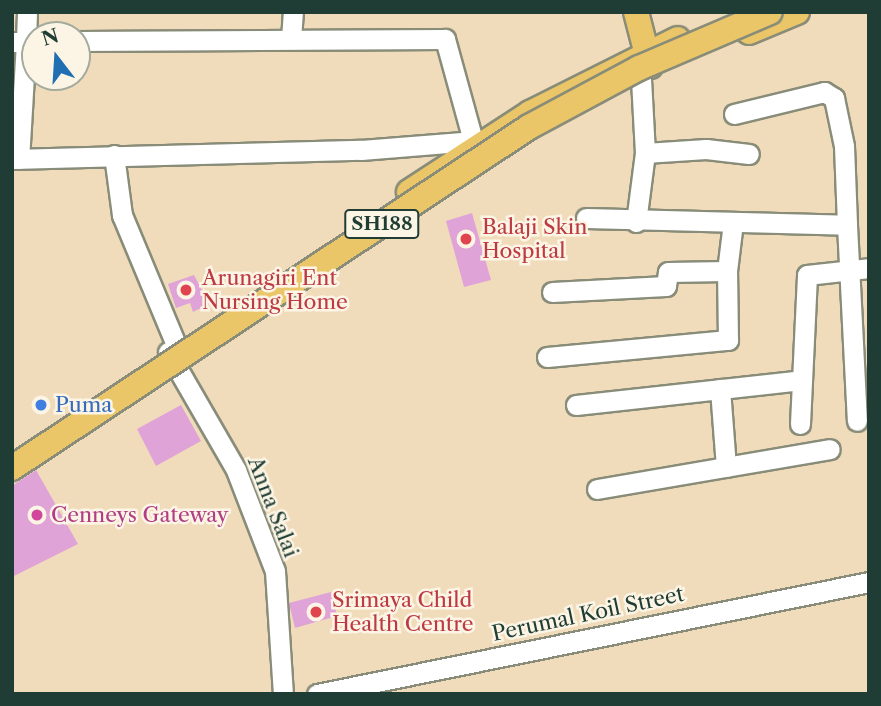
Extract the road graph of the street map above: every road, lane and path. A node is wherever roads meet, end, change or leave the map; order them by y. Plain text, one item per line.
1 (292, 12) edge
2 (636, 12) edge
3 (745, 12) edge
4 (769, 12) edge
5 (797, 12) edge
6 (291, 39) junction
7 (91, 41) edge
8 (646, 69) junction
9 (21, 86) edge
10 (734, 114) dead end
11 (473, 144) junction
12 (645, 153) junction
13 (749, 154) dead end
14 (114, 155) junction
15 (16, 159) edge
16 (586, 218) dead end
17 (636, 222) junction
18 (733, 222) junction
19 (847, 225) junction
20 (869, 268) edge
21 (846, 270) junction
22 (727, 271) junction
23 (552, 292) dead end
24 (175, 356) junction
25 (547, 357) dead end
26 (802, 380) junction
27 (720, 389) junction
28 (576, 405) dead end
29 (857, 421) dead end
30 (800, 424) dead end
31 (830, 449) dead end
32 (12, 455) edge
33 (726, 467) junction
34 (12, 468) edge
35 (12, 480) edge
36 (597, 489) dead end
37 (869, 582) edge
38 (283, 694) edge
39 (317, 694) edge

1 - 6 street
2 - 8 main road
3 - 8 main road
4 - 34 main road, SH188, bridge
5 - 8 main road
6 - 7 street
6 - 11 street
8 - 11 main road
8 - 12 street
8 - 24 main road
9 - 15 street
10 - 19 street
11 - 14 street
11 - 24 main road
12 - 13 street
12 - 17 street
14 - 15 street
14 - 24 street, Anna Salai
16 - 17 street
17 - 18 street
18 - 19 street
18 - 22 street
19 - 21 street
20 - 21 street
21 - 26 street
21 - 29 street
22 - 23 street
22 - 25 street
24 - 32 main road
24 - 35 main road
24 - 38 street, Anna Salai
26 - 27 street
26 - 30 street
27 - 28 street
27 - 33 street
31 - 33 street
33 - 36 street
37 - 39 street, Perumal Koil Street

